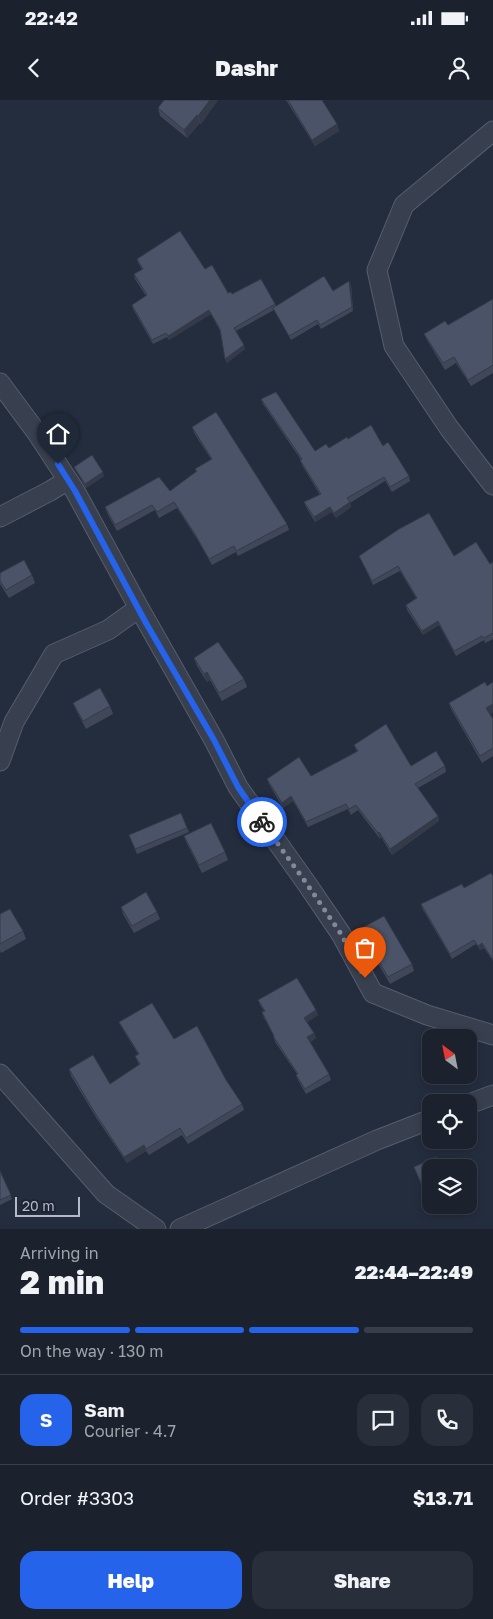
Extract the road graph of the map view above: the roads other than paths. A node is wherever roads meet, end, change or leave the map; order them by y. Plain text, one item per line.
1 (493, 131) edge
2 (0, 383) edge
3 (486, 466) edge
4 (68, 480) junction
5 (493, 485) edge
6 (0, 517) edge
7 (138, 608) junction
8 (0, 761) edge
9 (493, 1035) edge
10 (0, 1074) edge
11 (493, 1095) edge
12 (477, 1101) edge
13 (422, 1122) edge
14 (156, 1229) edge
15 (180, 1229) edge

1 - 3 street
2 - 4 street
3 - 5 street
4 - 6 street
4 - 7 street
7 - 8 street
7 - 9 street
10 - 14 street
11 - 12 street
13 - 15 street

